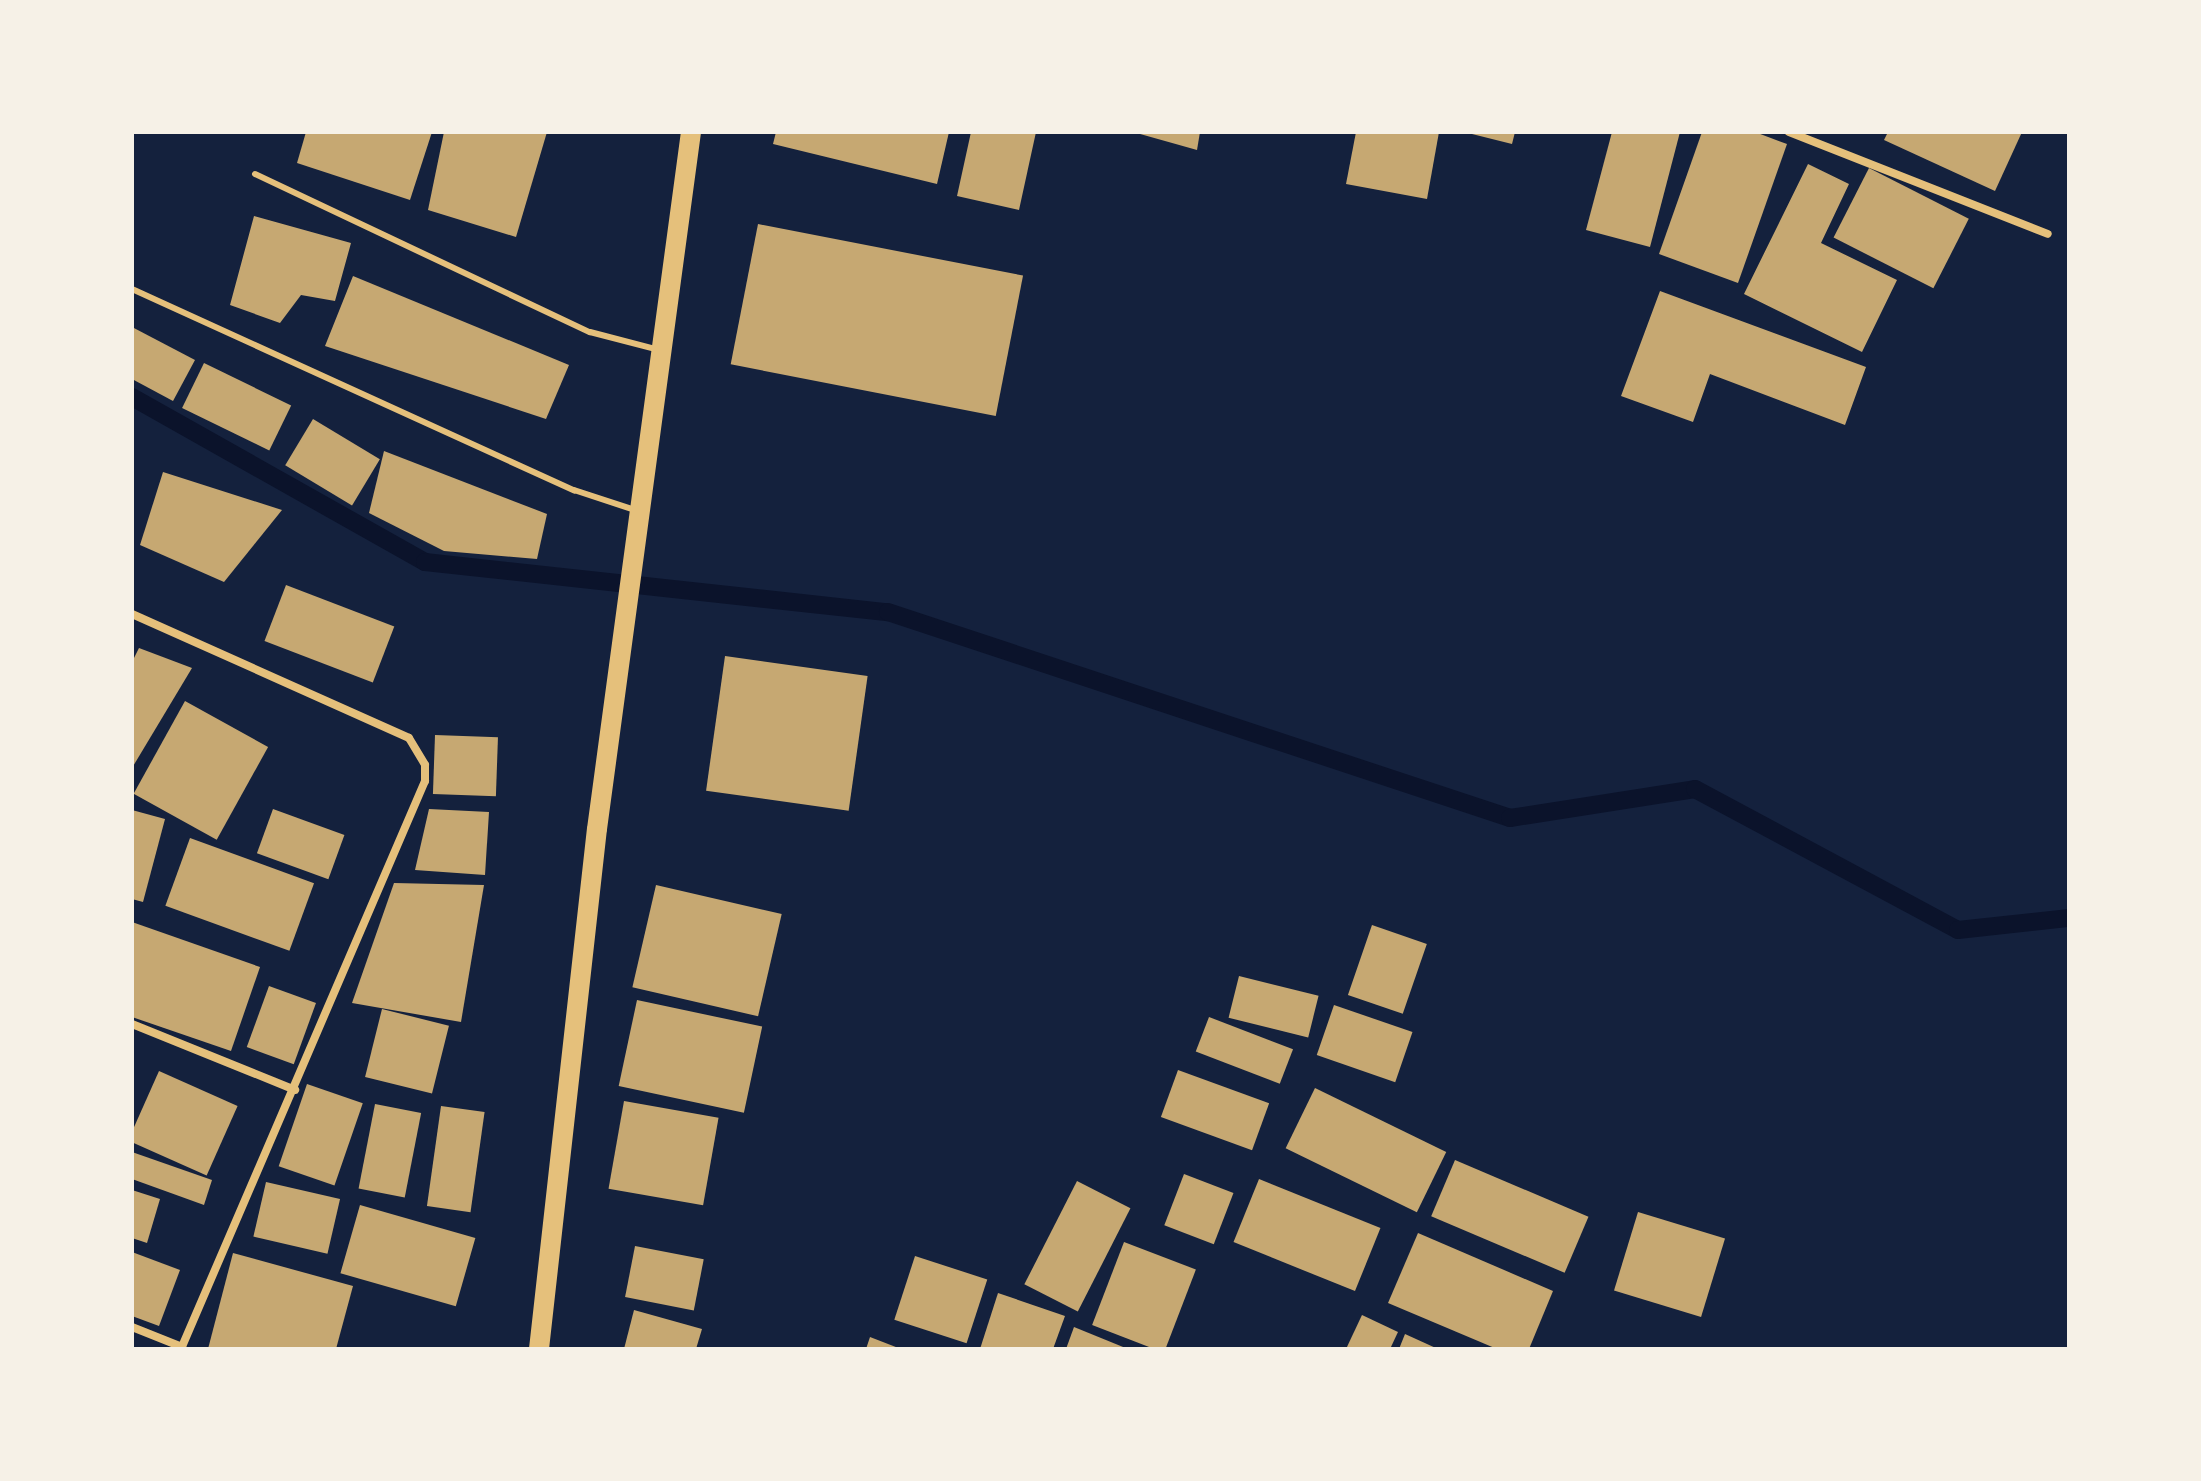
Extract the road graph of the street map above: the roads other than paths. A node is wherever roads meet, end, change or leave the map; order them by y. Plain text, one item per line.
1 (691, 132) edge
2 (1789, 132) edge
3 (255, 174) dead end
4 (2048, 234) dead end
5 (132, 289) edge
6 (663, 351) junction
7 (641, 512) junction
8 (132, 614) edge
9 (132, 1024) edge
10 (295, 1090) junction
11 (132, 1327) edge
12 (182, 1348) edge
13 (539, 1349) edge

1 - 6 main road
2 - 4 street
3 - 6 lane
5 - 7 lane
6 - 7 main road
7 - 13 main road
8 - 10 street
9 - 10 street
10 - 12 street
11 - 12 street

